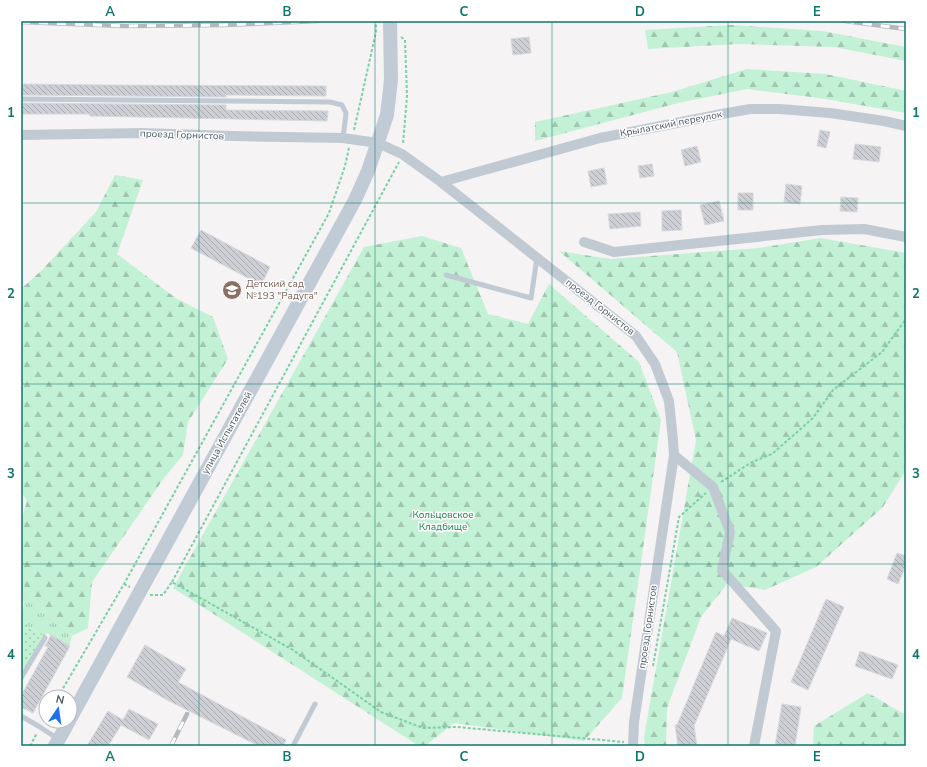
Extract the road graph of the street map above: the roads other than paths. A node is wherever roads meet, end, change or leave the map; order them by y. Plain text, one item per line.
1 (390, 21) edge
2 (21, 99) edge
3 (906, 126) edge
4 (21, 135) edge
5 (347, 138) junction
6 (378, 143) junction
7 (441, 182) junction
8 (906, 237) edge
9 (584, 242) dead end
10 (537, 258) junction
11 (446, 275) dead end
12 (674, 455) junction
13 (45, 638) dead end
14 (21, 678) edge
15 (315, 704) dead end
16 (78, 705) edge
17 (21, 716) edge
18 (65, 729) edge
19 (57, 743) edge
20 (632, 744) edge
21 (293, 746) edge
22 (754, 746) edge

1 - 6 main road, улица Испытателей
2 - 5 lane
3 - 7 street, Крылатский переулок
4 - 5 street, проезд Горнистов
5 - 6 street, проезд Горнистов
6 - 7 street, проезд Горнистов
6 - 16 main road, улица Испытателей
7 - 10 street, проезд Горнистов
8 - 9 street
10 - 11 lane
10 - 12 street, проезд Горнистов
12 - 20 street, проезд Горнистов
12 - 22 street
13 - 14 lane
15 - 21 lane
17 - 19 lane
18 - 19 main road, улица Испытателей

